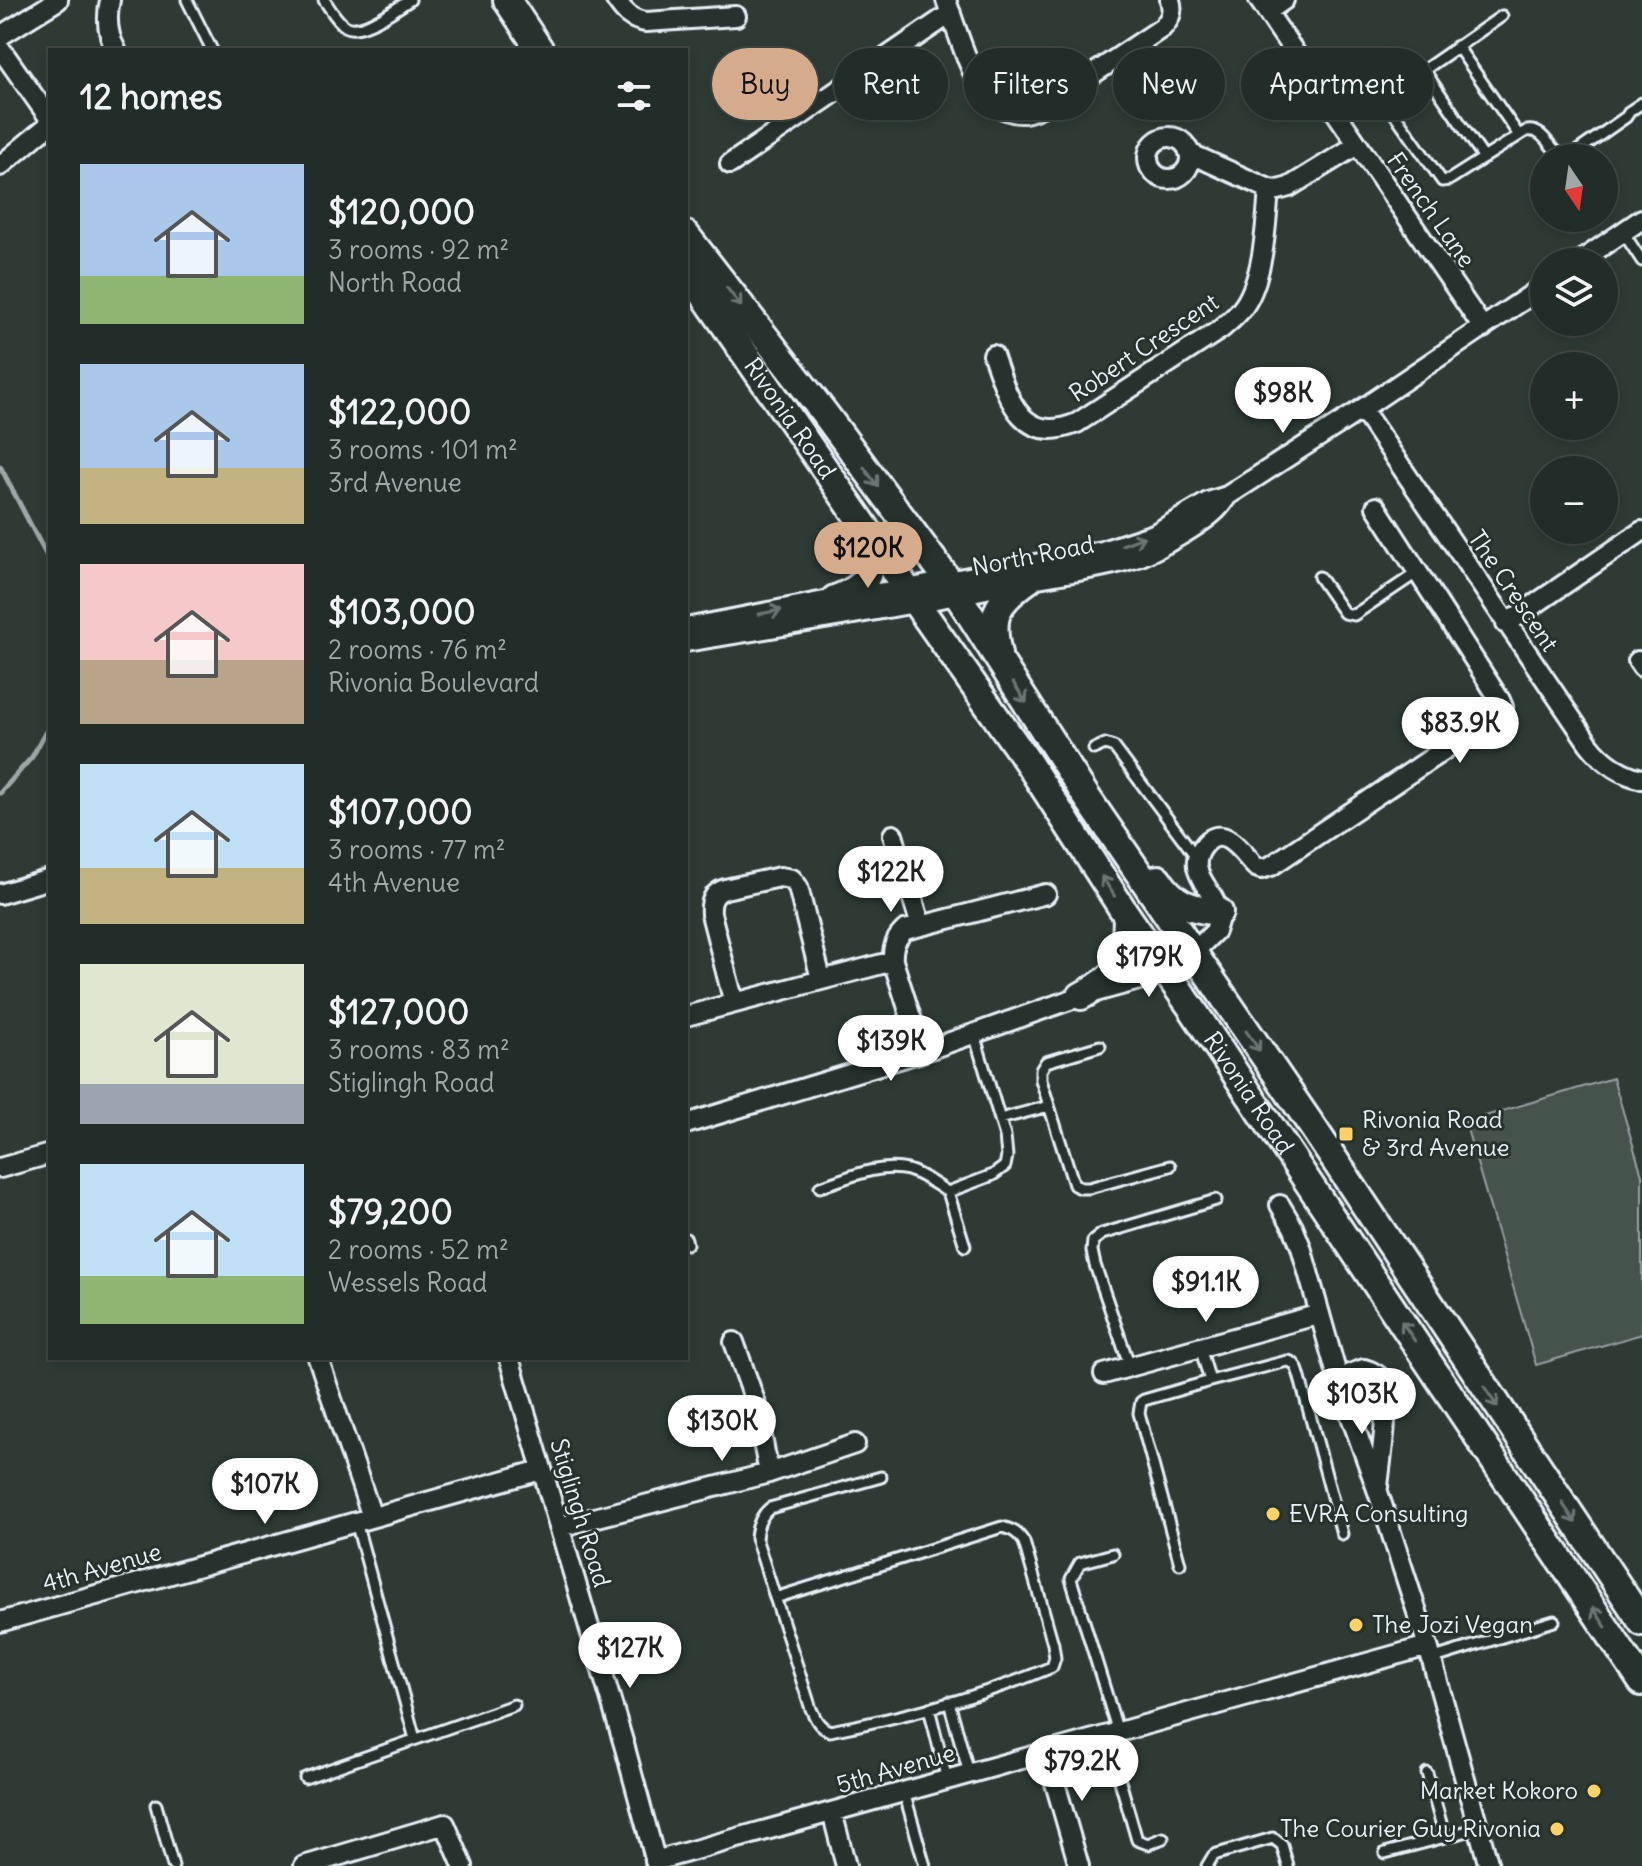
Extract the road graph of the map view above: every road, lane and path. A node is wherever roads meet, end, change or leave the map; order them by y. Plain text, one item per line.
1 (58, 0) edge
2 (110, 0) edge
3 (187, 0) edge
4 (324, 0) edge
5 (410, 0) edge
6 (507, 0) edge
7 (616, 0) edge
8 (1170, 0) edge
9 (1284, 0) edge
10 (1263, 6) edge
11 (948, 7) edge
12 (736, 16) dead end
13 (1502, 16) dead end
14 (0, 36) edge
15 (1457, 46) junction
16 (0, 48) edge
17 (115, 48) edge
18 (211, 48) edge
19 (539, 48) edge
20 (1291, 48) edge
21 (1433, 63) edge
22 (1433, 83) edge
23 (1642, 103) edge
24 (48, 119) edge
25 (1340, 120) edge
26 (1399, 120) edge
27 (48, 124) edge
28 (1518, 134) junction
29 (1357, 145) junction
30 (1189, 153) dead end
31 (1484, 158) junction
32 (730, 164) dead end
33 (0, 166) edge
34 (1269, 189) junction
35 (1642, 219) edge
36 (1623, 232) junction
37 (688, 238) edge
38 (1600, 248) edge
39 (1642, 261) edge
40 (688, 272) edge
41 (1530, 296) edge
42 (1483, 328) junction
43 (993, 355) dead end
44 (1362, 409) junction
45 (1227, 496) junction
46 (1376, 507) dead end
47 (861, 521) junction
48 (1642, 531) edge
49 (1418, 572) junction
50 (1319, 577) dead end
51 (1028, 580) junction
52 (953, 588) junction
53 (911, 596) junction
54 (835, 599) junction
55 (1506, 624) junction
56 (688, 628) edge
57 (688, 642) edge
58 (999, 659) junction
59 (1094, 749) dead end
60 (1642, 779) edge
61 (1086, 796) junction
62 (893, 835) dead end
63 (1197, 859) junction
64 (48, 880) edge
65 (0, 894) edge
66 (1046, 894) dead end
67 (1219, 912) junction
68 (1127, 916) junction
69 (921, 926) junction
70 (1193, 953) junction
71 (893, 961) junction
72 (1168, 972) junction
73 (821, 979) junction
74 (1081, 996) junction
75 (734, 1003) junction
76 (688, 1015) edge
77 (974, 1034) junction
78 (1100, 1046) dead end
79 (922, 1052) junction
80 (1049, 1106) junction
81 (1000, 1119) junction
82 (688, 1123) edge
83 (48, 1155) edge
84 (1170, 1166) dead end
85 (0, 1168) edge
86 (820, 1187) dead end
87 (948, 1192) junction
88 (1216, 1200) dead end
89 (1280, 1205) dead end
90 (965, 1246) dead end
91 (1320, 1314) junction
92 (734, 1342) dead end
93 (1200, 1347) junction
94 (319, 1360) edge
95 (510, 1360) edge
96 (1130, 1367) junction
97 (1104, 1374) dead end
98 (1210, 1381) junction
99 (1341, 1389) junction
100 (855, 1444) dead end
101 (541, 1470) junction
102 (769, 1473) junction
103 (881, 1477) dead end
104 (1378, 1492) junction
105 (364, 1519) junction
106 (559, 1527) junction
107 (1342, 1534) dead end
108 (1113, 1554) dead end
109 (1180, 1564) dead end
110 (775, 1598) junction
111 (1554, 1621) dead end
112 (0, 1622) edge
113 (1642, 1622) edge
114 (1430, 1652) junction
115 (1642, 1682) edge
116 (949, 1702) junction
117 (514, 1705) dead end
118 (929, 1708) junction
119 (1112, 1734) junction
120 (415, 1739) junction
121 (1046, 1752) junction
122 (969, 1773) junction
123 (1427, 1773) dead end
124 (305, 1778) dead end
125 (947, 1780) junction
126 (904, 1792) junction
127 (156, 1805) dead end
128 (832, 1812) junction
129 (1479, 1828) junction
130 (1445, 1837) junction
131 (1163, 1838) dead end
132 (1385, 1853) dead end
133 (656, 1864) edge
134 (173, 1866) edge
135 (304, 1866) edge
136 (463, 1866) edge
137 (846, 1866) edge
138 (925, 1866) edge
139 (1079, 1866) edge
140 (1207, 1866) edge
141 (1288, 1866) edge
142 (1489, 1866) edge

1 - 14 street
2 - 17 street
3 - 18 lane
4 - 5 lane
6 - 19 main road
7 - 12 street
8 - 11 street
9 - 10 street
10 - 20 street, French Lane
11 - 32 street
13 - 15 lane
15 - 21 lane
15 - 28 lane
16 - 24 street
22 - 31 lane
23 - 28 lane
25 - 29 street, French Lane
26 - 31 lane
27 - 33 street
28 - 31 lane
29 - 34 street
29 - 42 street, French Lane
30 - 34 street
34 - 43 street, Robert Crescent
35 - 36 street
36 - 38 street
36 - 39 lane
37 -> 52 main road, Rivonia Road
40 - 47 main road, Rivonia Road
41 - 42 street, North Road
42 - 44 street, North Road
44 - 45 street, North Road
44 - 55 street, The Crescent
45 - 51 street, North Road
52 -> 45 street, North Road
46 - 49 street
47 - 53 main road, Rivonia Road
47 - 54 main road
48 - 55 street
49 - 50 lane
49 - 63 street
51 - 52 street, North Road
51 - 58 main road
52 - 53 street, North Road
52 - 58 main road, Rivonia Road
53 - 54 street, North Road
53 - 57 street, North Road
68 -> 53 main road, Rivonia Road
56 -> 54 street, North Road
55 - 60 street, The Crescent
58 -> 61 main road, Rivonia Road
59 - 63 lane
61 - 67 main road
61 - 70 main road, Rivonia Road
62 - 69 street
63 - 67 street
64 - 65 street
66 - 69 street
67 - 70 street
68 - 72 main road, Rivonia Road
68 - 74 main road
69 - 71 street
70 - 72 street
70 -> 113 main road, Rivonia Road
71 - 73 street
71 - 79 street
72 - 74 street
115 -> 72 main road, Rivonia Road
73 - 75 street
73 - 75 street
74 - 77 street
75 - 76 street
77 - 79 street
77 - 81 lane
78 - 80 lane
79 - 82 street
80 - 81 lane
80 - 84 lane
81 - 87 lane
83 - 85 street
86 - 87 lane
87 - 90 lane
88 - 96 lane
89 - 91 street
91 - 93 street
91 - 99 street
92 - 102 street
93 - 96 street
93 - 98 lane
94 - 105 street
95 - 101 street, Stiglingh Road
96 - 97 street
98 - 107 lane
98 - 109 lane
99 - 104 street
99 - 104 street
100 - 102 street
101 - 105 street, 4th Avenue
101 - 106 street, Stiglingh Road
102 - 106 street
103 - 110 lane
104 - 114 street
105 - 112 street, 4th Avenue
105 - 120 lane
106 - 133 street, Stiglingh Road
108 - 119 lane
110 - 116 lane
110 - 118 lane
111 - 114 lane
114 - 119 street, 5th Avenue
114 - 129 street
116 - 118 lane
116 - 122 lane
117 - 120 lane
118 - 125 lane
119 - 121 street, 5th Avenue
119 - 131 lane
120 - 124 lane
121 - 122 street, 5th Avenue
121 - 139 street
122 - 125 street, 5th Avenue
123 - 130 lane
125 - 126 street, 5th Avenue
126 - 128 street, 5th Avenue
126 - 138 lane
127 - 134 lane
128 - 133 street, 5th Avenue
128 - 137 street
129 - 130 lane
129 - 142 street
130 - 132 lane
135 - 136 street
140 - 141 lane

